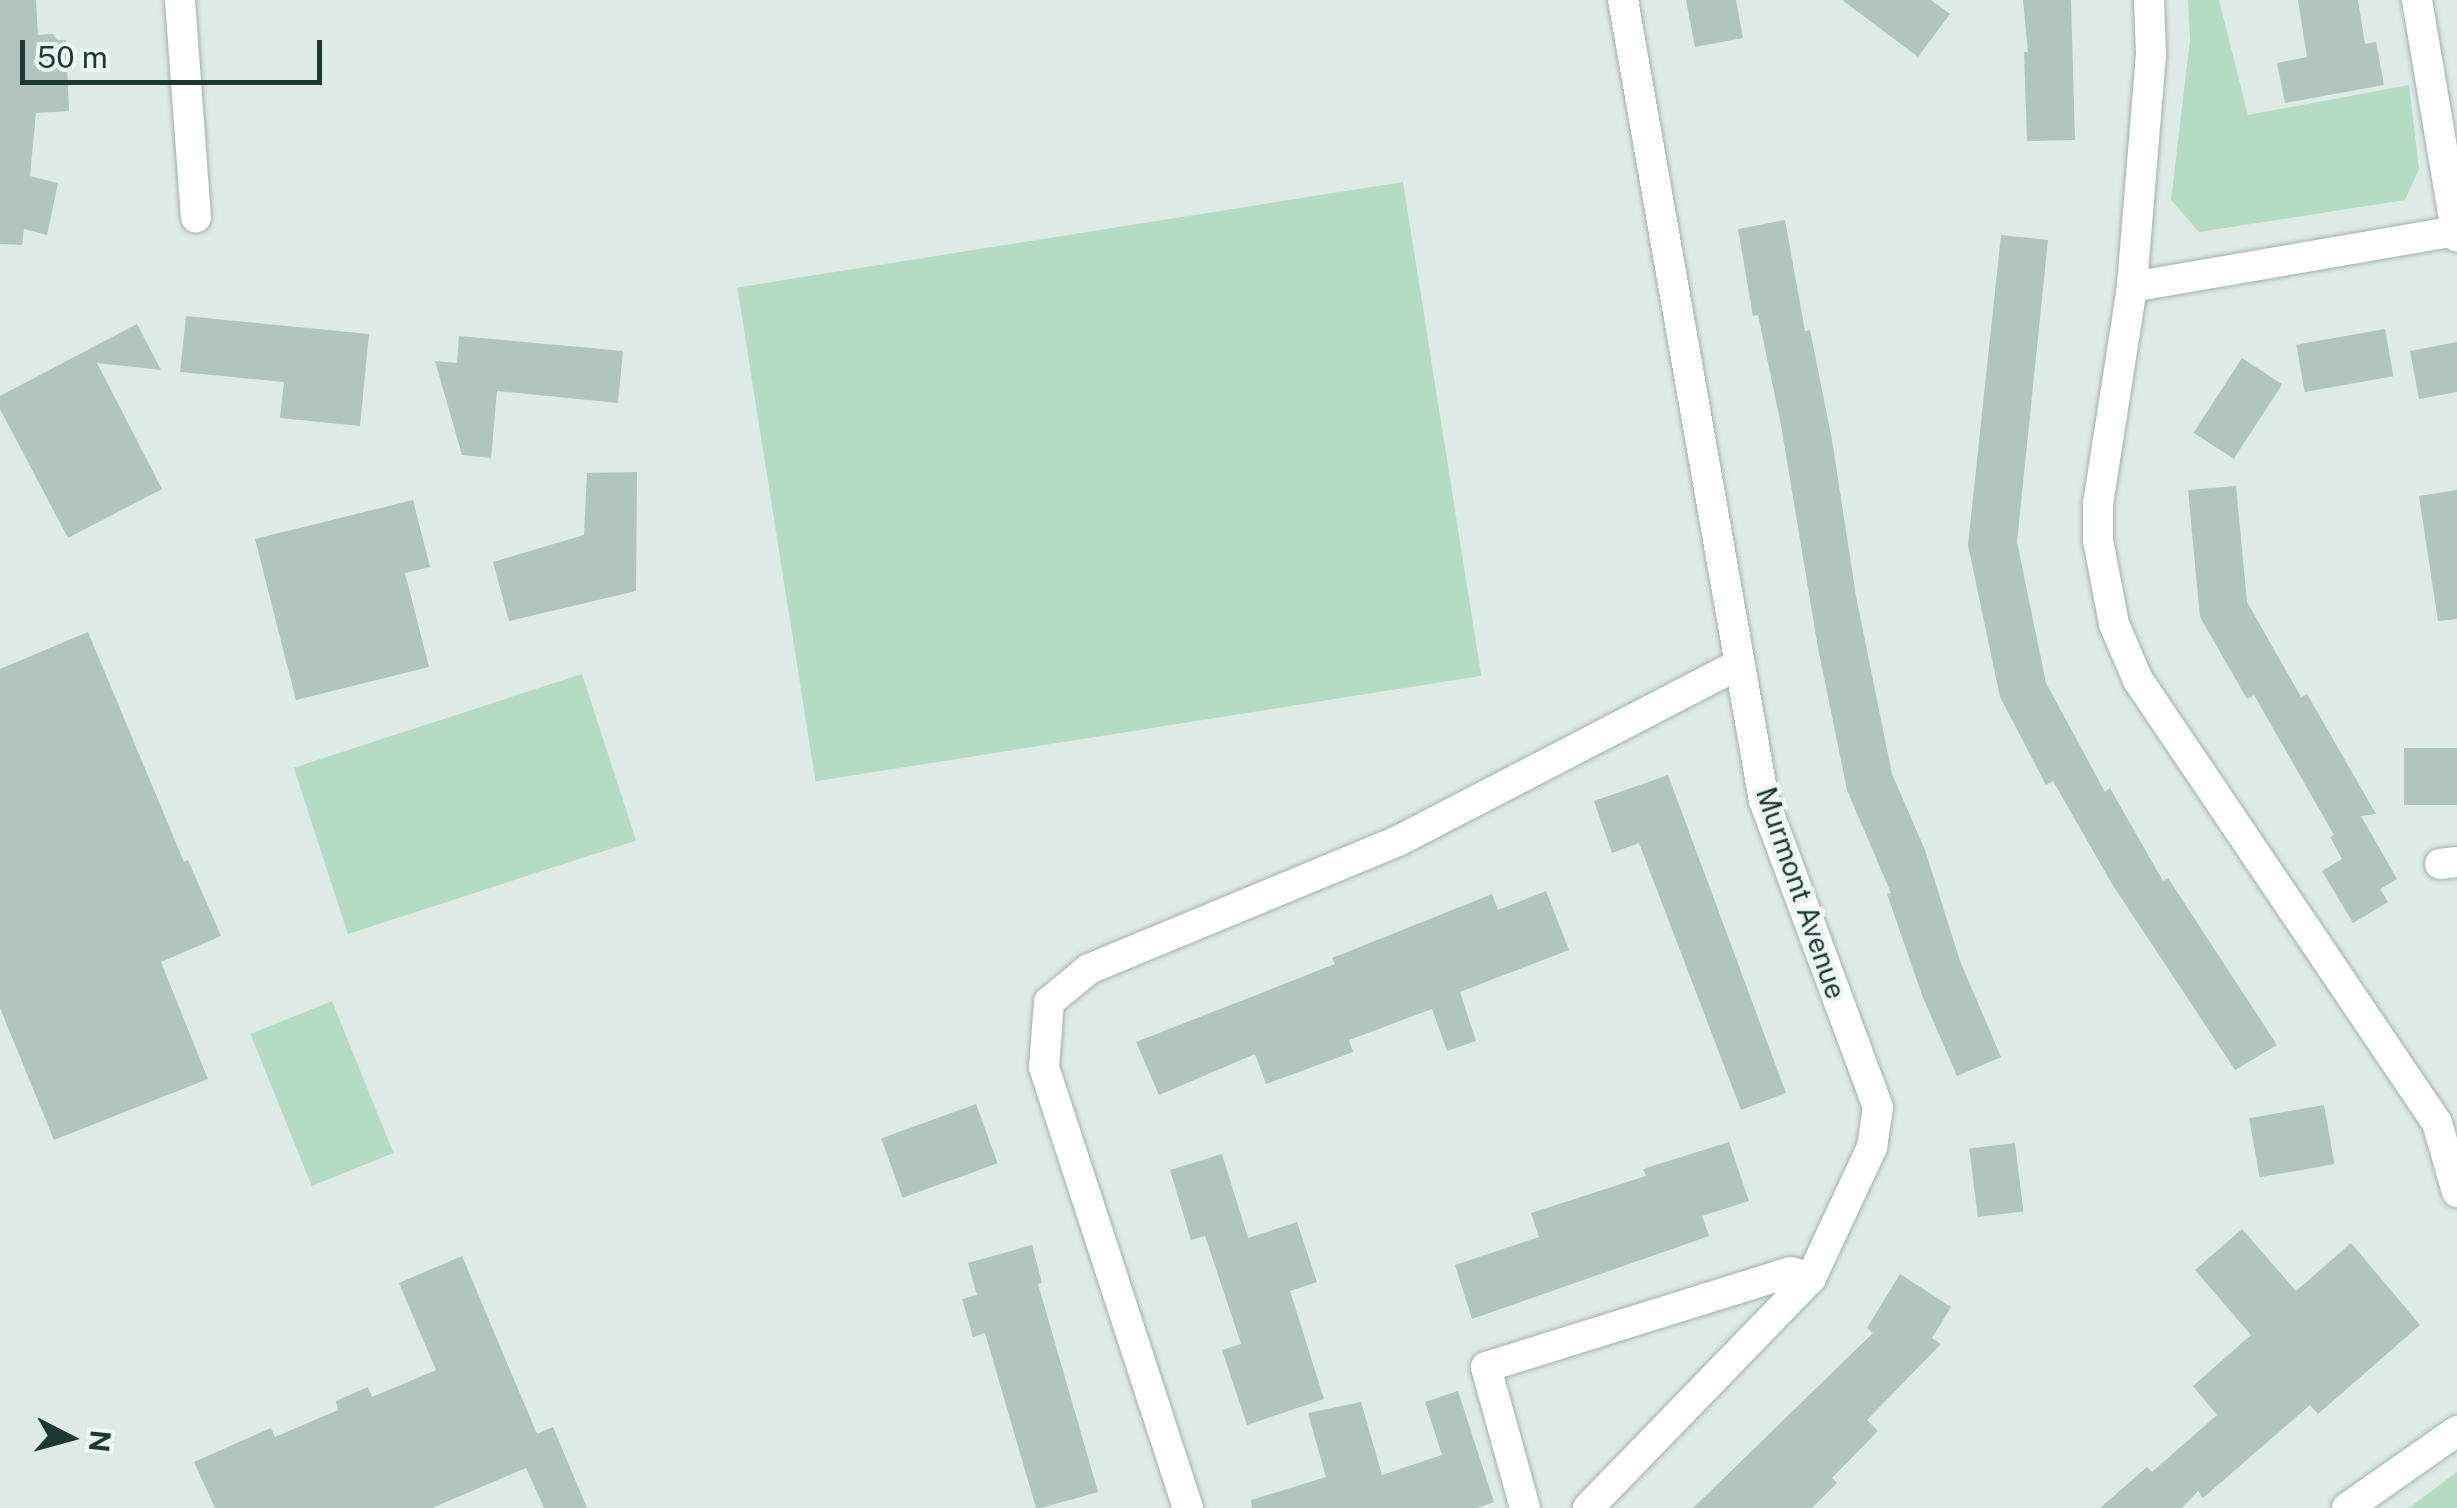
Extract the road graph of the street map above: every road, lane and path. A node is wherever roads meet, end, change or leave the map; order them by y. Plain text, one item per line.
1 (180, 0) edge
2 (1623, 0) edge
3 (2149, 0) edge
4 (2417, 0) edge
5 (196, 217) dead end
6 (2456, 234) edge
7 (2132, 287) junction
8 (1738, 665) junction
9 (2457, 1192) edge
10 (1811, 1278) junction
11 (2457, 1430) edge
12 (1188, 1508) edge
13 (1526, 1508) edge
14 (1588, 1508) edge
15 (2347, 1508) edge

1 - 5 street
2 - 8 street, Murmont Avenue
3 - 7 street
4 - 6 street
6 - 7 street
7 - 9 street
8 - 10 street, Murmont Avenue
8 - 12 street
10 - 13 street
10 - 14 street, Murmont Avenue
11 - 15 street

